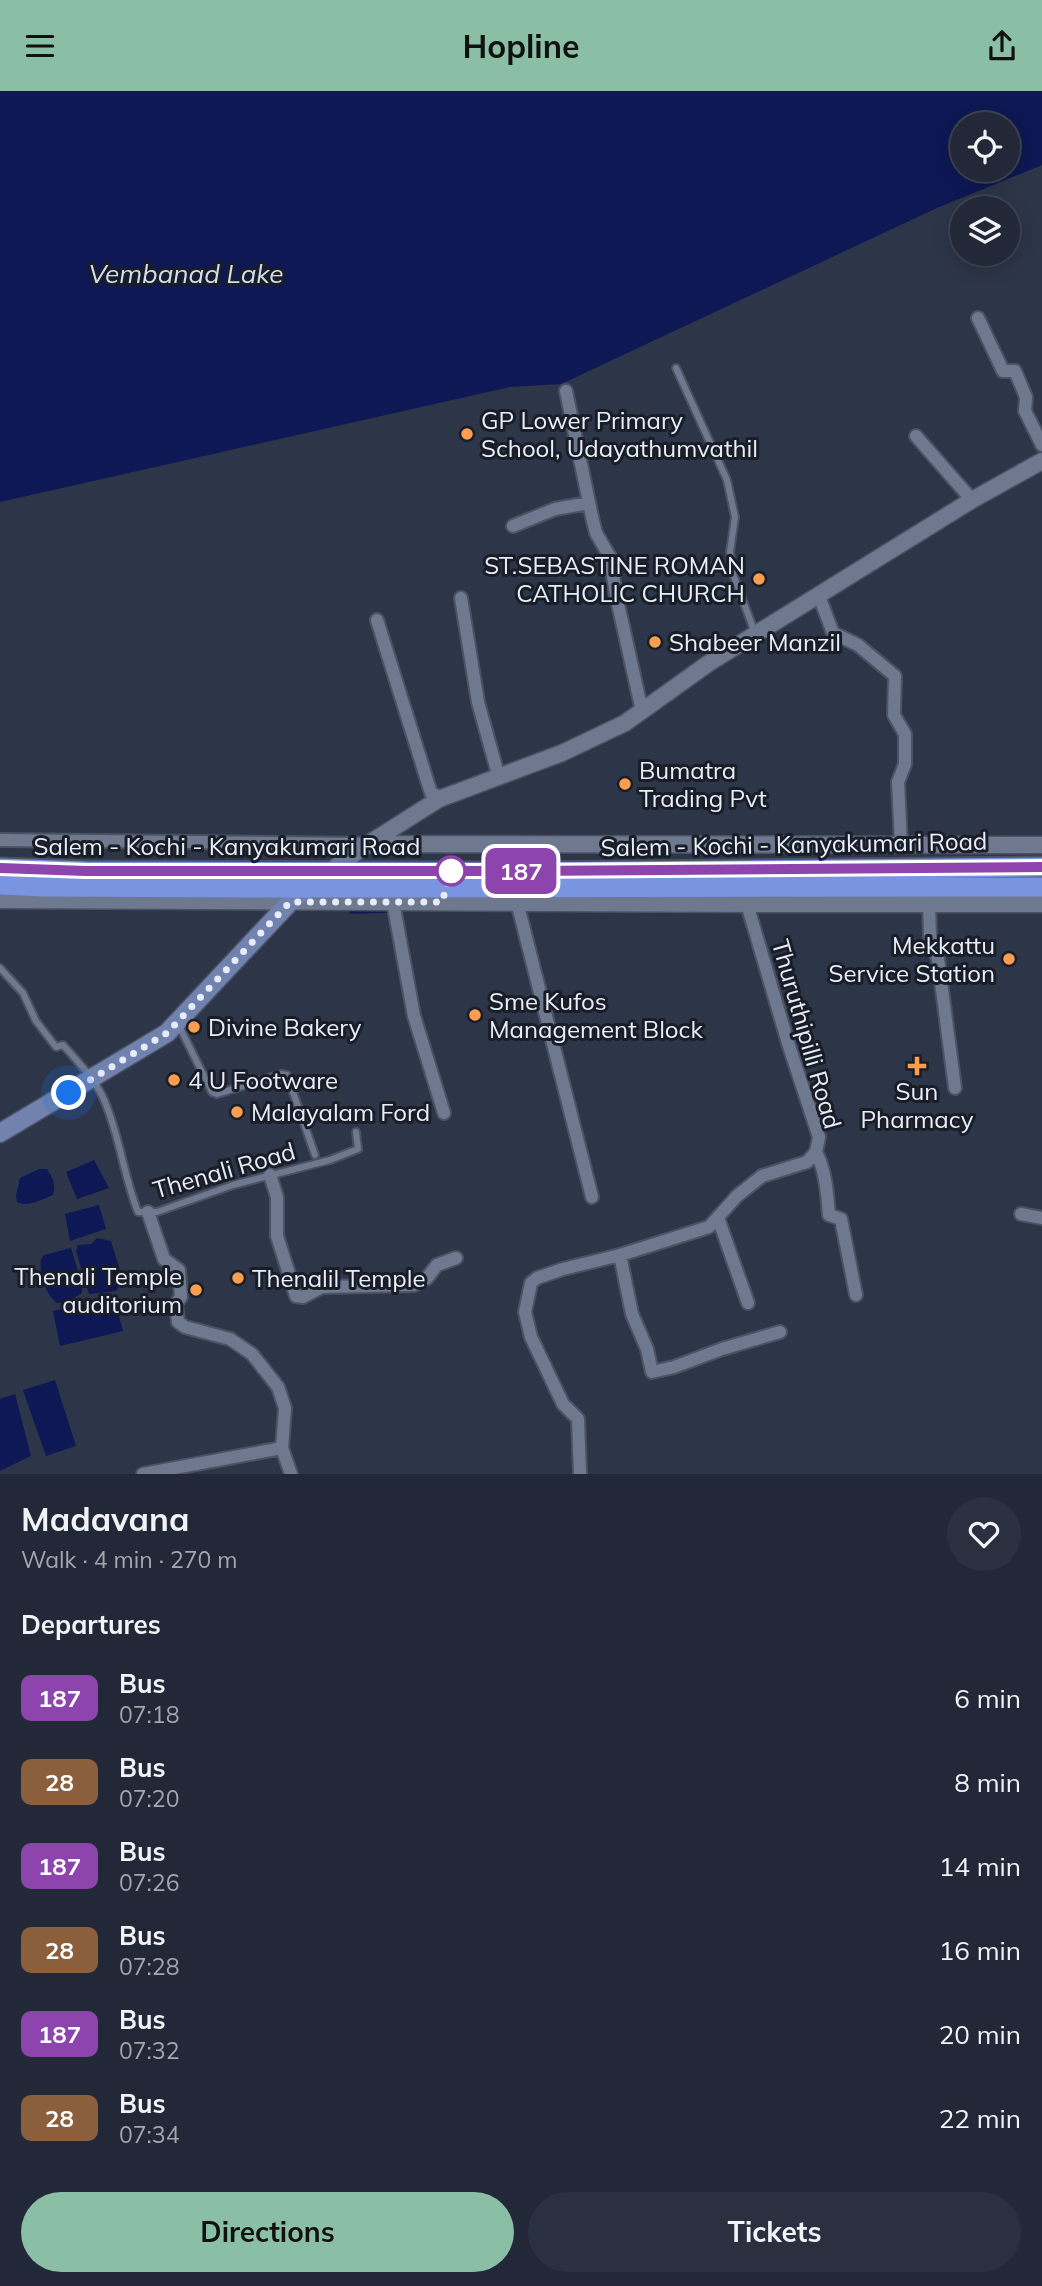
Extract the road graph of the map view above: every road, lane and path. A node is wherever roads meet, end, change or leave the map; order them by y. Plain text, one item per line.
1 (978, 318) dead end
2 (676, 368) dead end
3 (566, 391) dead end
4 (916, 436) dead end
5 (1042, 445) edge
6 (1042, 461) edge
7 (972, 500) junction
8 (589, 503) junction
9 (513, 526) dead end
10 (819, 596) junction
11 (461, 598) dead end
12 (377, 620) dead end
13 (756, 636) junction
14 (642, 711) junction
15 (499, 778) junction
16 (442, 797) junction
17 (0, 840) edge
18 (368, 844) junction
19 (901, 845) junction
20 (1042, 845) edge
21 (1042, 867) edge
22 (0, 868) edge
23 (330, 871) junction
24 (0, 885) edge
25 (1042, 887) edge
26 (307, 888) junction
27 (0, 900) edge
28 (290, 902) junction
29 (393, 902) junction
30 (517, 902) junction
31 (929, 903) junction
32 (747, 904) junction
33 (1042, 904) edge
34 (0, 968) edge
35 (177, 1023) junction
36 (92, 1079) junction
37 (955, 1088) dead end
38 (444, 1113) dead end
39 (356, 1132) dead end
40 (0, 1133) edge
41 (816, 1152) junction
42 (315, 1155) dead end
43 (270, 1175) junction
44 (592, 1197) dead end
45 (148, 1212) junction
46 (1021, 1214) dead end
47 (718, 1218) junction
48 (1042, 1218) edge
49 (620, 1255) junction
50 (456, 1258) dead end
51 (856, 1295) dead end
52 (748, 1303) dead end
53 (780, 1332) dead end
54 (282, 1448) junction
55 (144, 1474) edge
56 (292, 1474) edge
57 (580, 1474) edge

1 - 5 street
2 - 13 lane
3 - 8 street
4 - 7 street
6 - 7 street
7 - 10 street
8 - 9 street
8 - 14 street
10 - 13 street
10 - 19 street
11 - 15 street
12 - 16 street
13 - 14 street
14 - 15 street
15 - 16 street
16 - 18 street
17 - 18 street
18 - 19 street
18 - 23 street
19 - 20 street
21 - 23 highway, Salem - Kochi - Kanyakumari Road
22 - 23 highway, Salem - Kochi - Kanyakumari Road
23 - 26 highway
24 - 26 highway, Salem - Kochi - Kanyakumari Road
25 - 26 highway, Salem - Kochi - Kanyakumari Road
26 - 28 main road
27 - 28 street
28 - 29 street
28 - 35 main road
29 - 30 street
29 - 38 street
30 - 32 street
30 - 44 street
31 - 32 street
31 - 33 street
31 - 37 street
32 - 41 street, Thuruthipilli Road
34 - 36 lane
35 - 36 main road
35 - 42 lane
36 - 40 main road
36 - 45 lane, Thenali Road
39 - 43 lane, Thenali Road
41 - 47 street, Thuruthipilli Road
41 - 51 street
43 - 45 lane, Thenali Road
43 - 50 street
45 - 54 street
46 - 48 street
47 - 49 street, Thuruthipilli Road
47 - 52 street
49 - 53 street
49 - 57 street, Thuruthipilli Road
54 - 55 street
54 - 56 street

